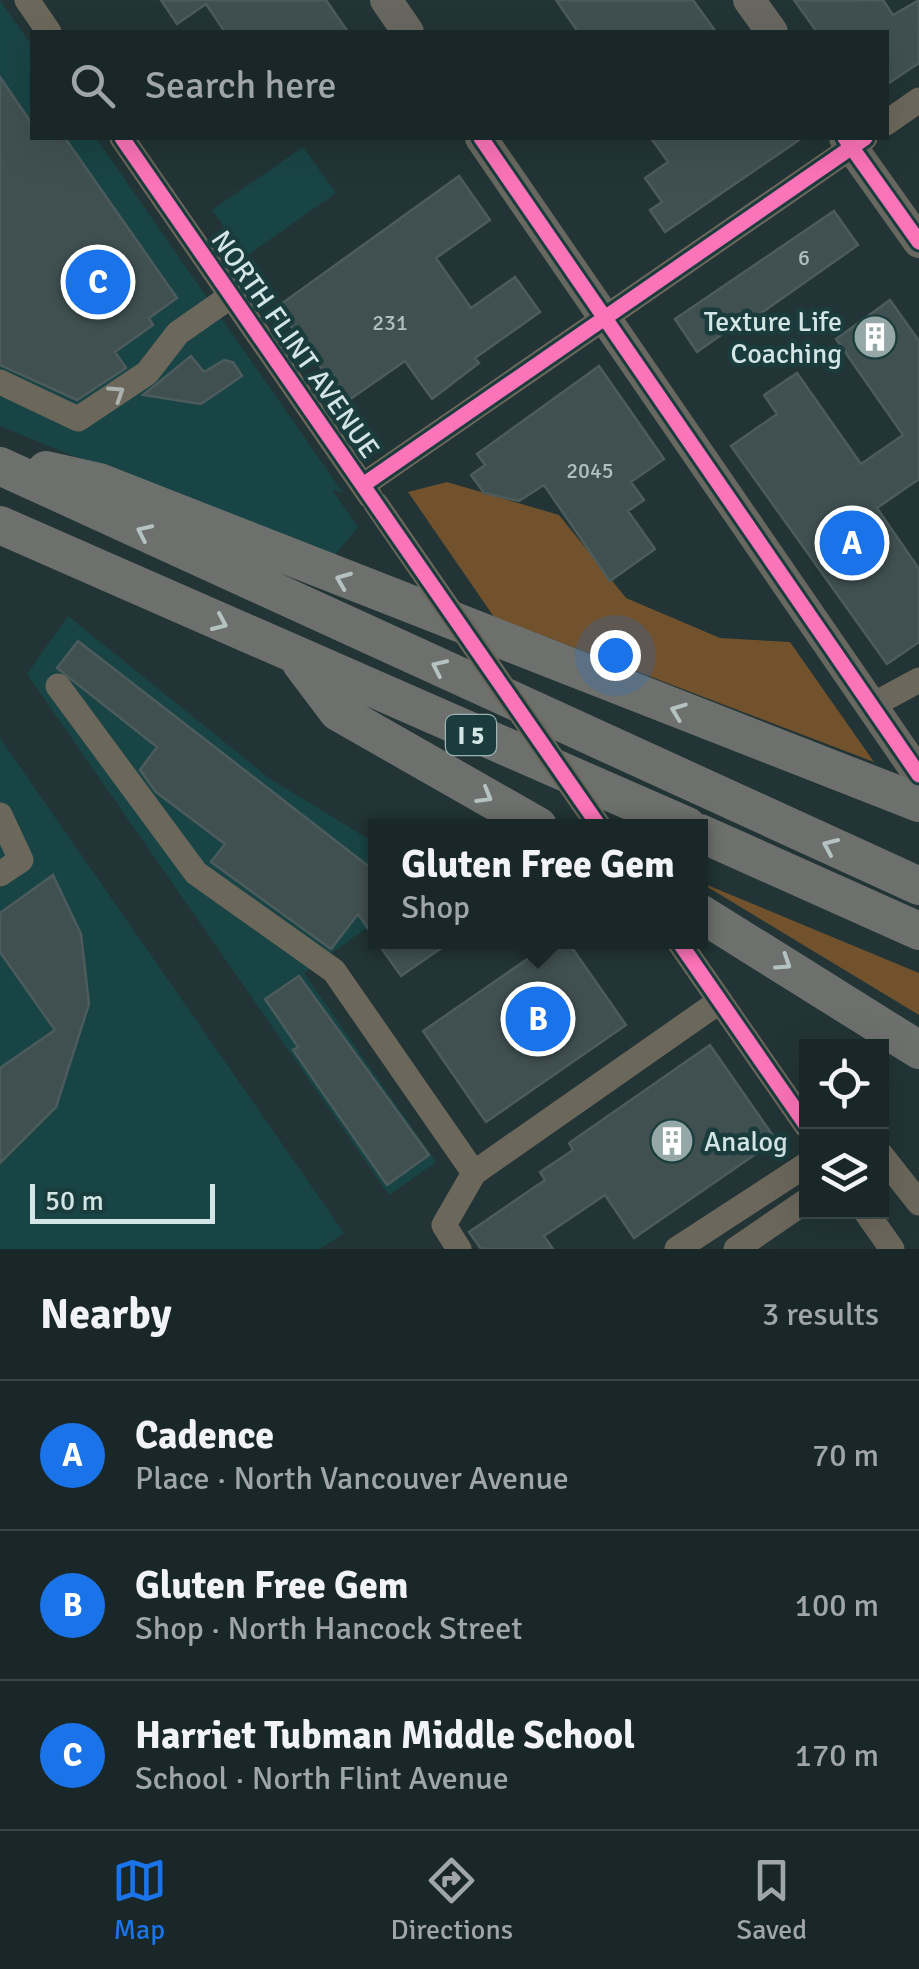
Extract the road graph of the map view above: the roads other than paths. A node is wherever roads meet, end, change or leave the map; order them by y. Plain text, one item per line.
1 (27, 0) edge
2 (386, 0) edge
3 (749, 0) edge
4 (48, 30) edge
5 (407, 30) edge
6 (771, 30) edge
7 (919, 100) edge
8 (889, 121) edge
9 (123, 140) edge
10 (482, 140) edge
11 (854, 141) edge
12 (919, 242) edge
13 (231, 296) junction
14 (606, 317) junction
15 (0, 382) edge
16 (0, 462) edge
17 (370, 495) junction
18 (0, 525) edge
19 (296, 658) junction
20 (919, 680) edge
21 (58, 686) dead end
22 (863, 694) junction
23 (919, 775) edge
24 (919, 804) edge
25 (0, 816) edge
26 (526, 819) edge
27 (594, 819) edge
28 (671, 819) edge
29 (708, 836) edge
30 (10, 867) edge
31 (919, 886) edge
32 (708, 919) edge
33 (919, 931) edge
34 (684, 949) edge
35 (716, 996) junction
36 (919, 1050) edge
37 (799, 1116) edge
38 (889, 1165) edge
39 (799, 1170) edge
40 (474, 1174) junction
41 (919, 1203) edge
42 (799, 1206) edge
43 (871, 1219) edge
44 (459, 1249) edge
45 (677, 1249) edge
46 (736, 1249) edge
47 (892, 1249) edge

1 - 4 street
2 - 5 main road
3 - 6 main road
7 - 8 street
9 - 13 street, NORTH FLINT AVENUE
10 - 14 main road
11 - 12 main road
11 - 14 street
15 -> 13 street
13 - 17 street, NORTH FLINT AVENUE
14 - 17 street
14 - 22 main road
24 -> 16 highway
31 -> 16 highway, I 5
17 - 27 street, NORTH FLINT AVENUE, bridge
18 -> 19 highway, I 5
19 -> 26 highway
19 - 28 highway, I 5
20 - 22 street
21 - 40 street
22 - 23 main road
25 - 30 street
29 - 33 highway
32 -> 36 highway
34 - 35 street
35 - 37 street
35 - 40 street
38 - 41 street
39 - 45 street
40 - 44 street
42 - 46 street
43 - 47 street

